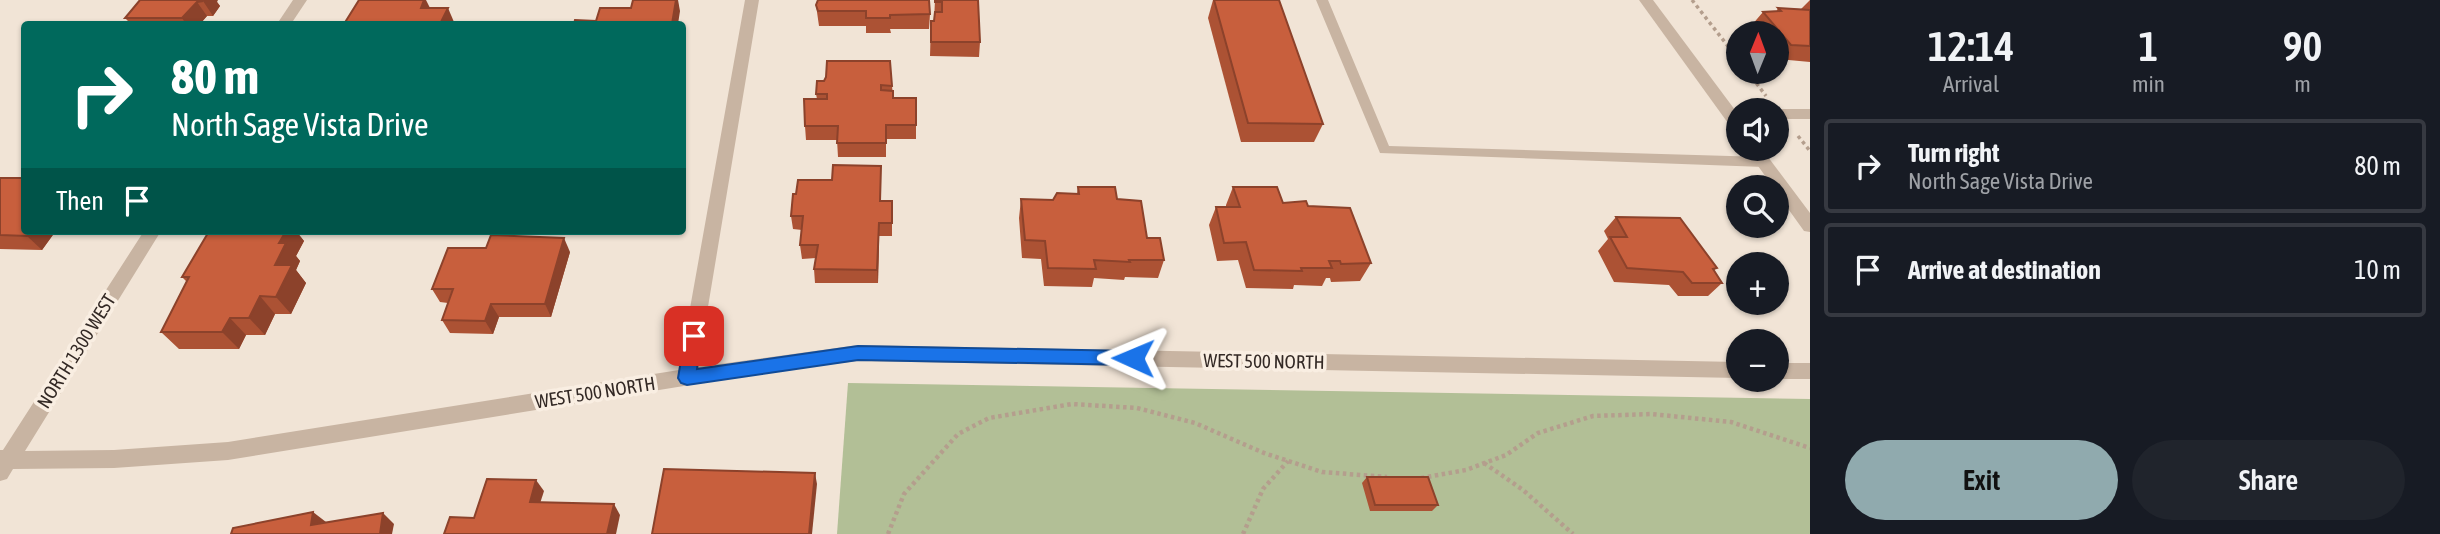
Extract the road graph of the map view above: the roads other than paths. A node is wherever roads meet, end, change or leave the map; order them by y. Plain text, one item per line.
1 (300, 0) edge
2 (752, 0) edge
3 (1322, 0) edge
4 (1646, 0) edge
5 (286, 21) edge
6 (1726, 106) edge
7 (1789, 114) edge
8 (1810, 114) edge
9 (1726, 155) edge
10 (1763, 161) edge
11 (1810, 226) edge
12 (150, 235) edge
13 (1726, 370) edge
14 (1789, 371) edge
15 (1810, 371) edge
16 (687, 378) junction
17 (3, 464) edge

1 - 5 street
2 - 16 street
3 - 9 lane
4 - 6 street
7 - 8 street
10 - 11 street
12 - 17 street, NORTH 1300 WEST
13 - 16 street, WEST 500 NORTH
14 - 15 street
16 - 17 street, WEST 500 NORTH

